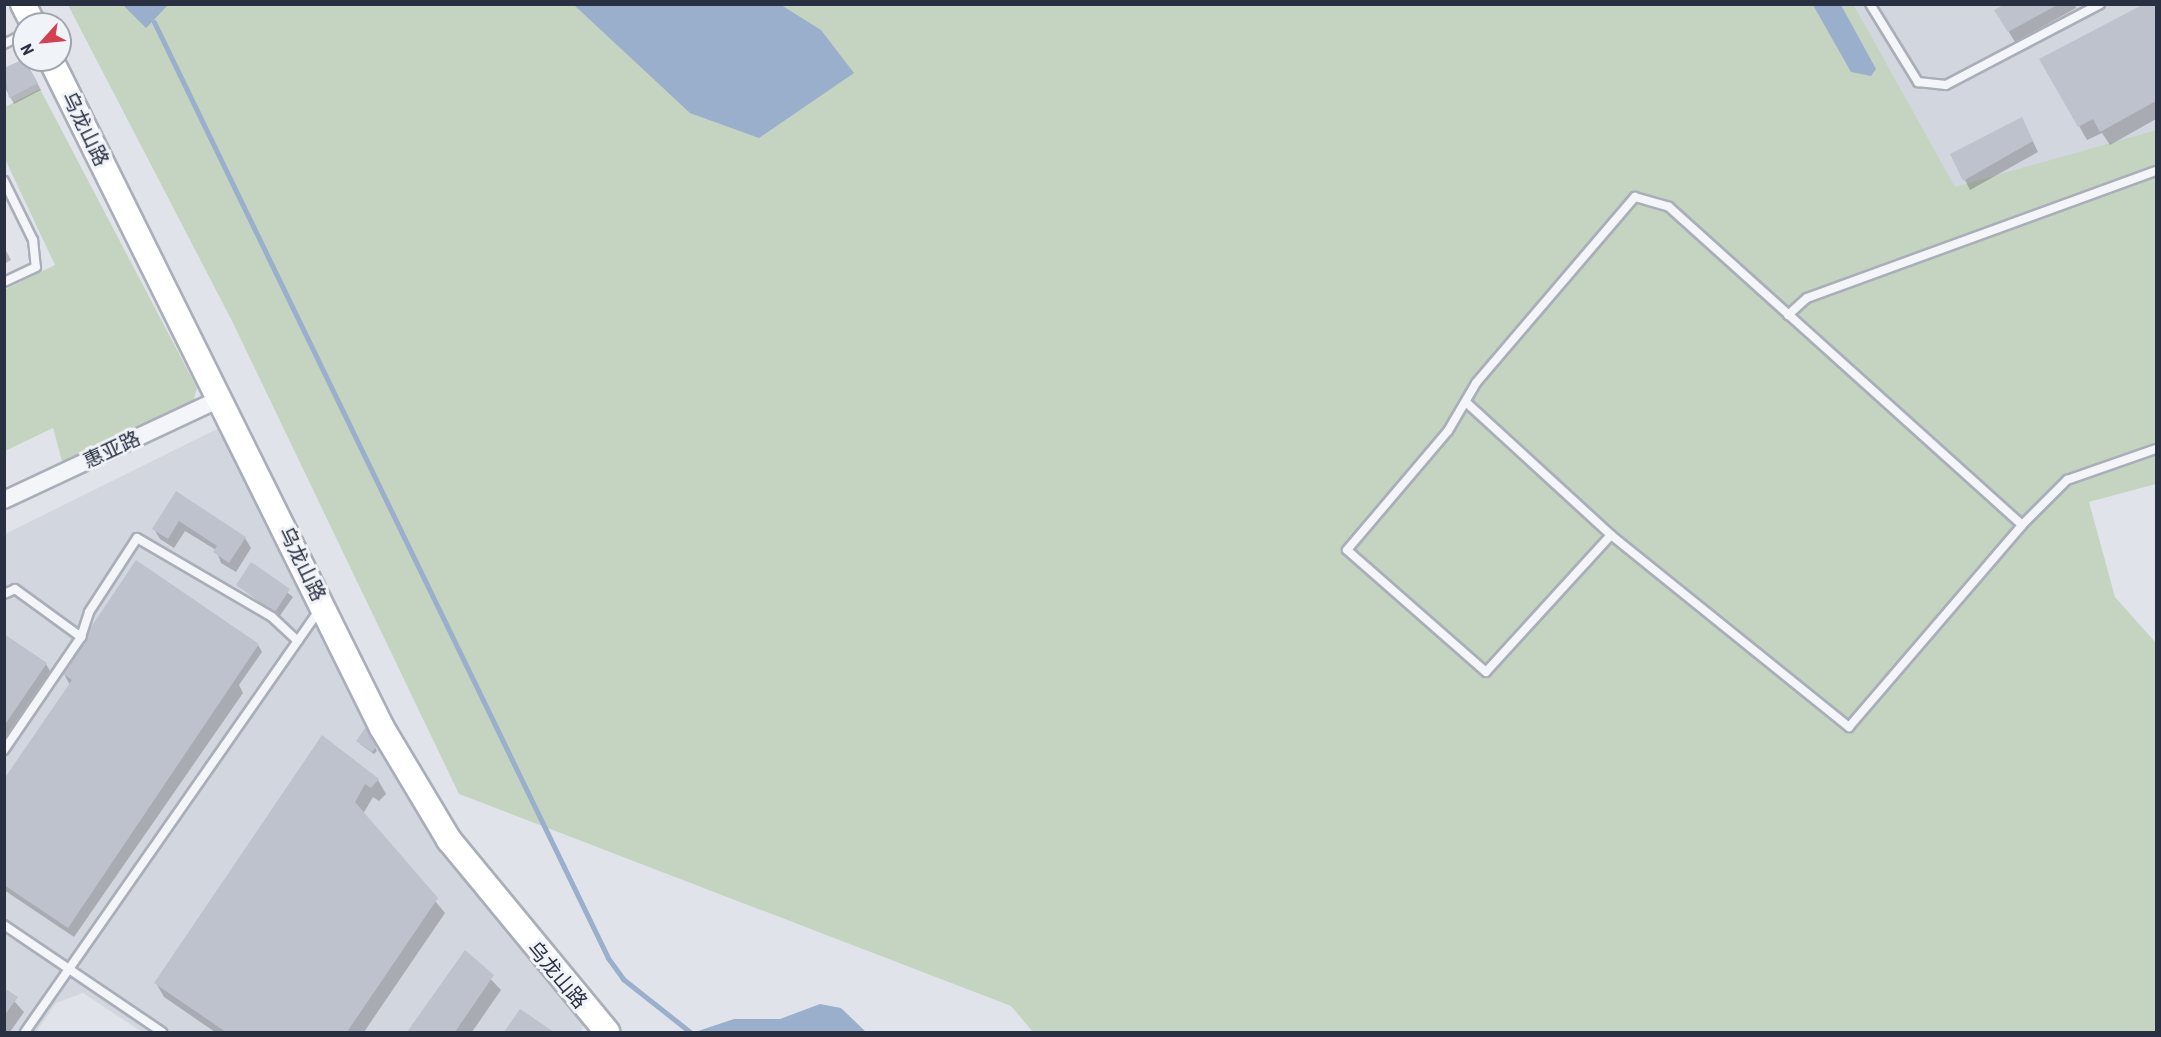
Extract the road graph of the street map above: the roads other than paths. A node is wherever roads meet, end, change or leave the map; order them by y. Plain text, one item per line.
1 (1870, 4) edge
2 (2100, 4) edge
3 (57, 72) edge
4 (2157, 171) edge
5 (4, 181) edge
6 (4, 282) edge
7 (1788, 315) junction
8 (220, 399) junction
9 (1468, 404) junction
10 (2157, 449) edge
11 (4, 500) edge
12 (2022, 525) junction
13 (1611, 535) junction
14 (4, 594) edge
15 (322, 606) junction
16 (81, 637) junction
17 (298, 641) junction
18 (4, 750) edge
19 (4, 926) edge
20 (69, 969) junction
21 (603, 1031) edge
22 (26, 1032) edge
23 (162, 1032) edge

1 - 2 lane
3 - 8 street, 乌龙山路
4 - 7 lane
5 - 6 lane
7 - 9 lane
7 - 12 lane
8 - 11 street, 惠亚路
8 - 15 street, 乌龙山路
9 - 13 lane
9 - 13 lane
10 - 12 lane
12 - 13 lane
14 - 16 lane
15 - 17 lane
15 - 21 street, 乌龙山路
16 - 17 lane
16 - 18 lane
17 - 20 lane
19 - 20 lane
20 - 22 lane
20 - 23 lane

